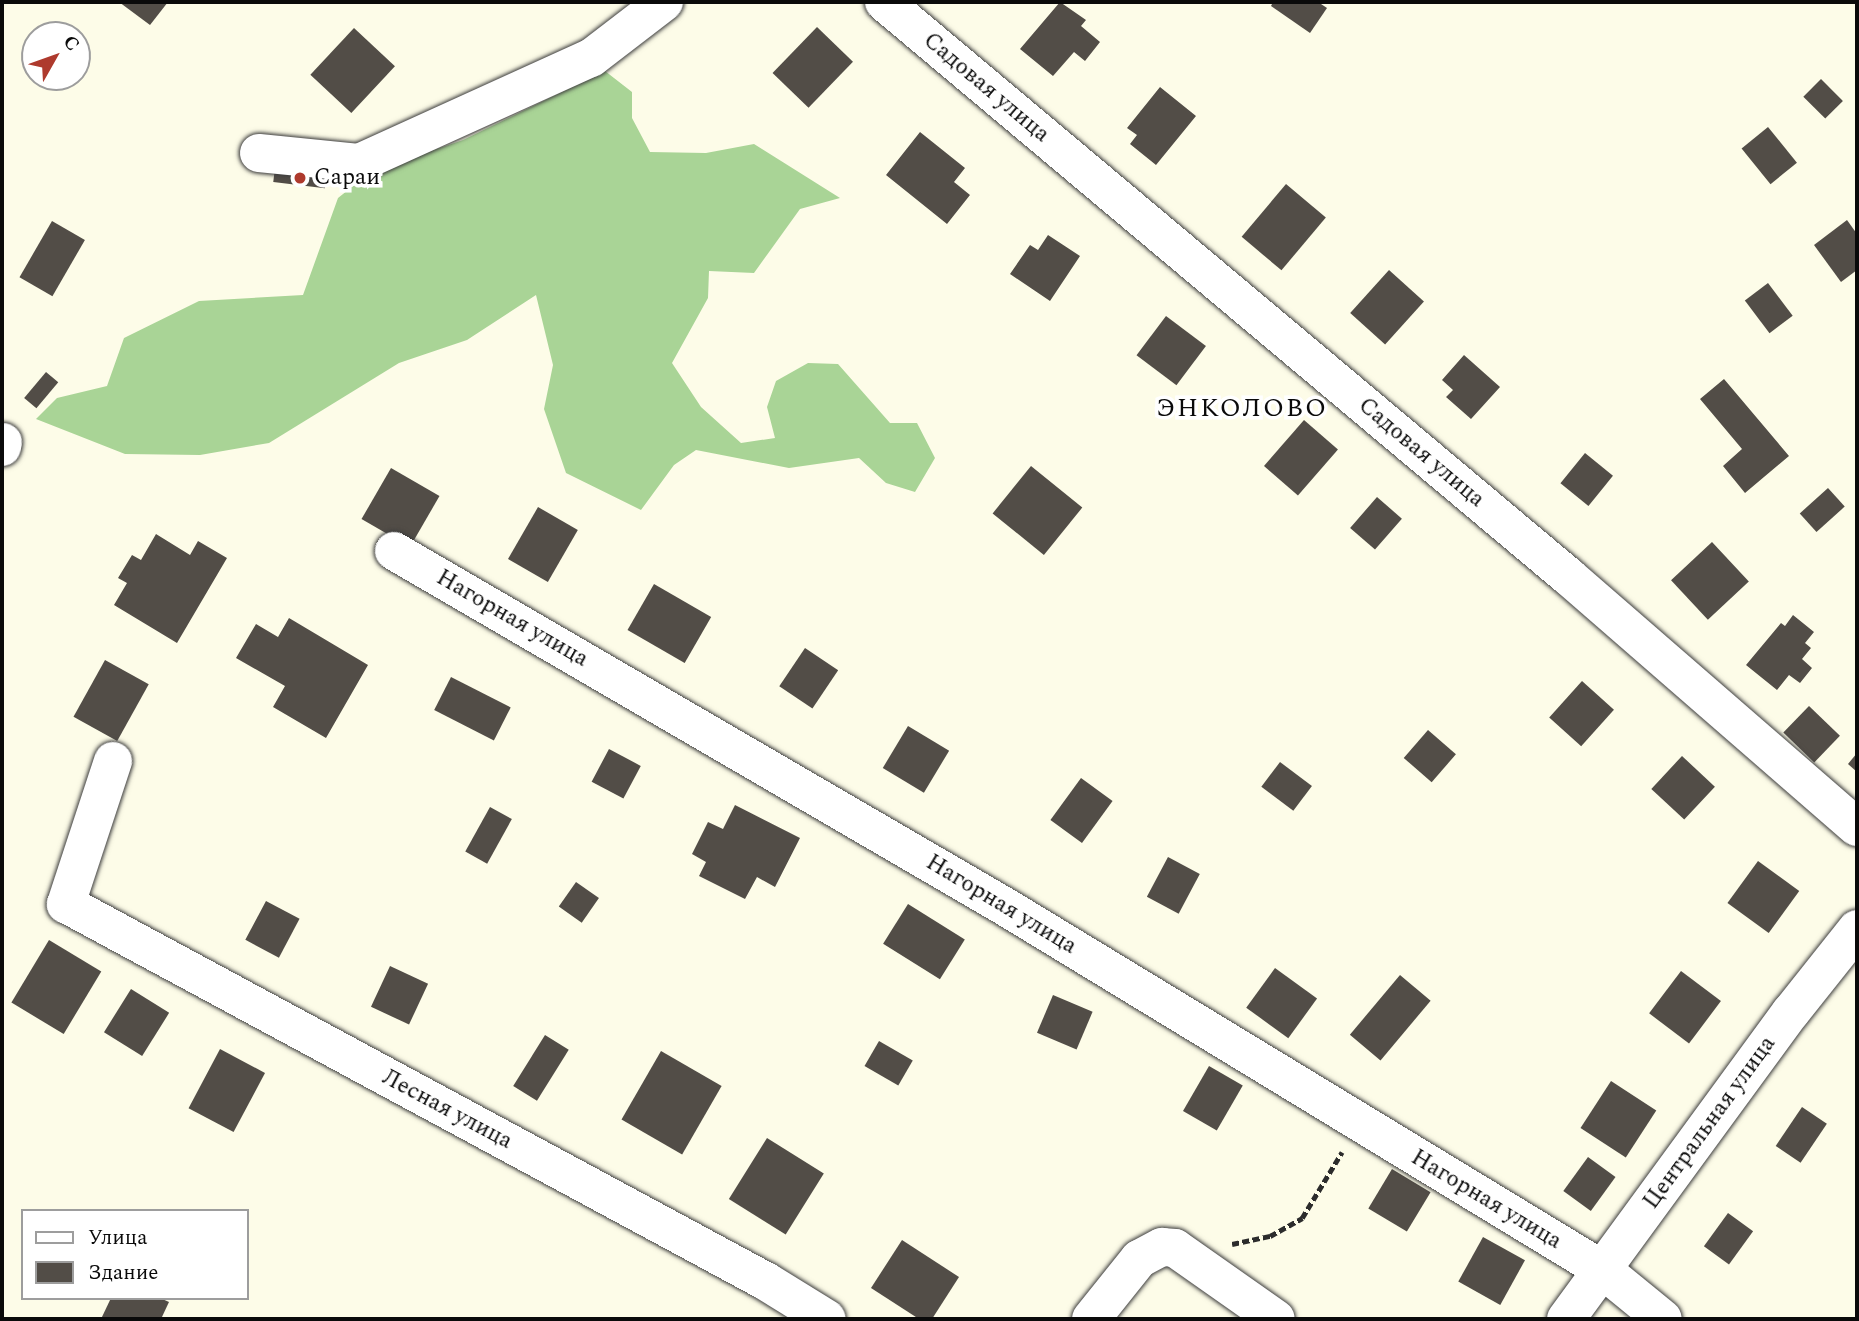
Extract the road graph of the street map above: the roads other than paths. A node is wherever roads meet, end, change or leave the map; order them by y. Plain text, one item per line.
1 (664, 2) edge
2 (884, 2) edge
3 (259, 153) dead end
4 (394, 551) dead end
5 (113, 761) dead end
6 (1857, 827) edge
7 (1857, 929) edge
8 (1603, 1270) junction
9 (827, 1319) edge
10 (1091, 1319) edge
11 (1276, 1319) edge
12 (1566, 1319) edge
13 (1663, 1319) edge

1 - 3 street
2 - 6 street, Садовая улица
4 - 8 street, Нагорная улица
5 - 9 street, Лесная улица
7 - 8 street, Центральная улица
8 - 12 street, Центральная улица
8 - 13 street, Нагорная улица
10 - 11 street

